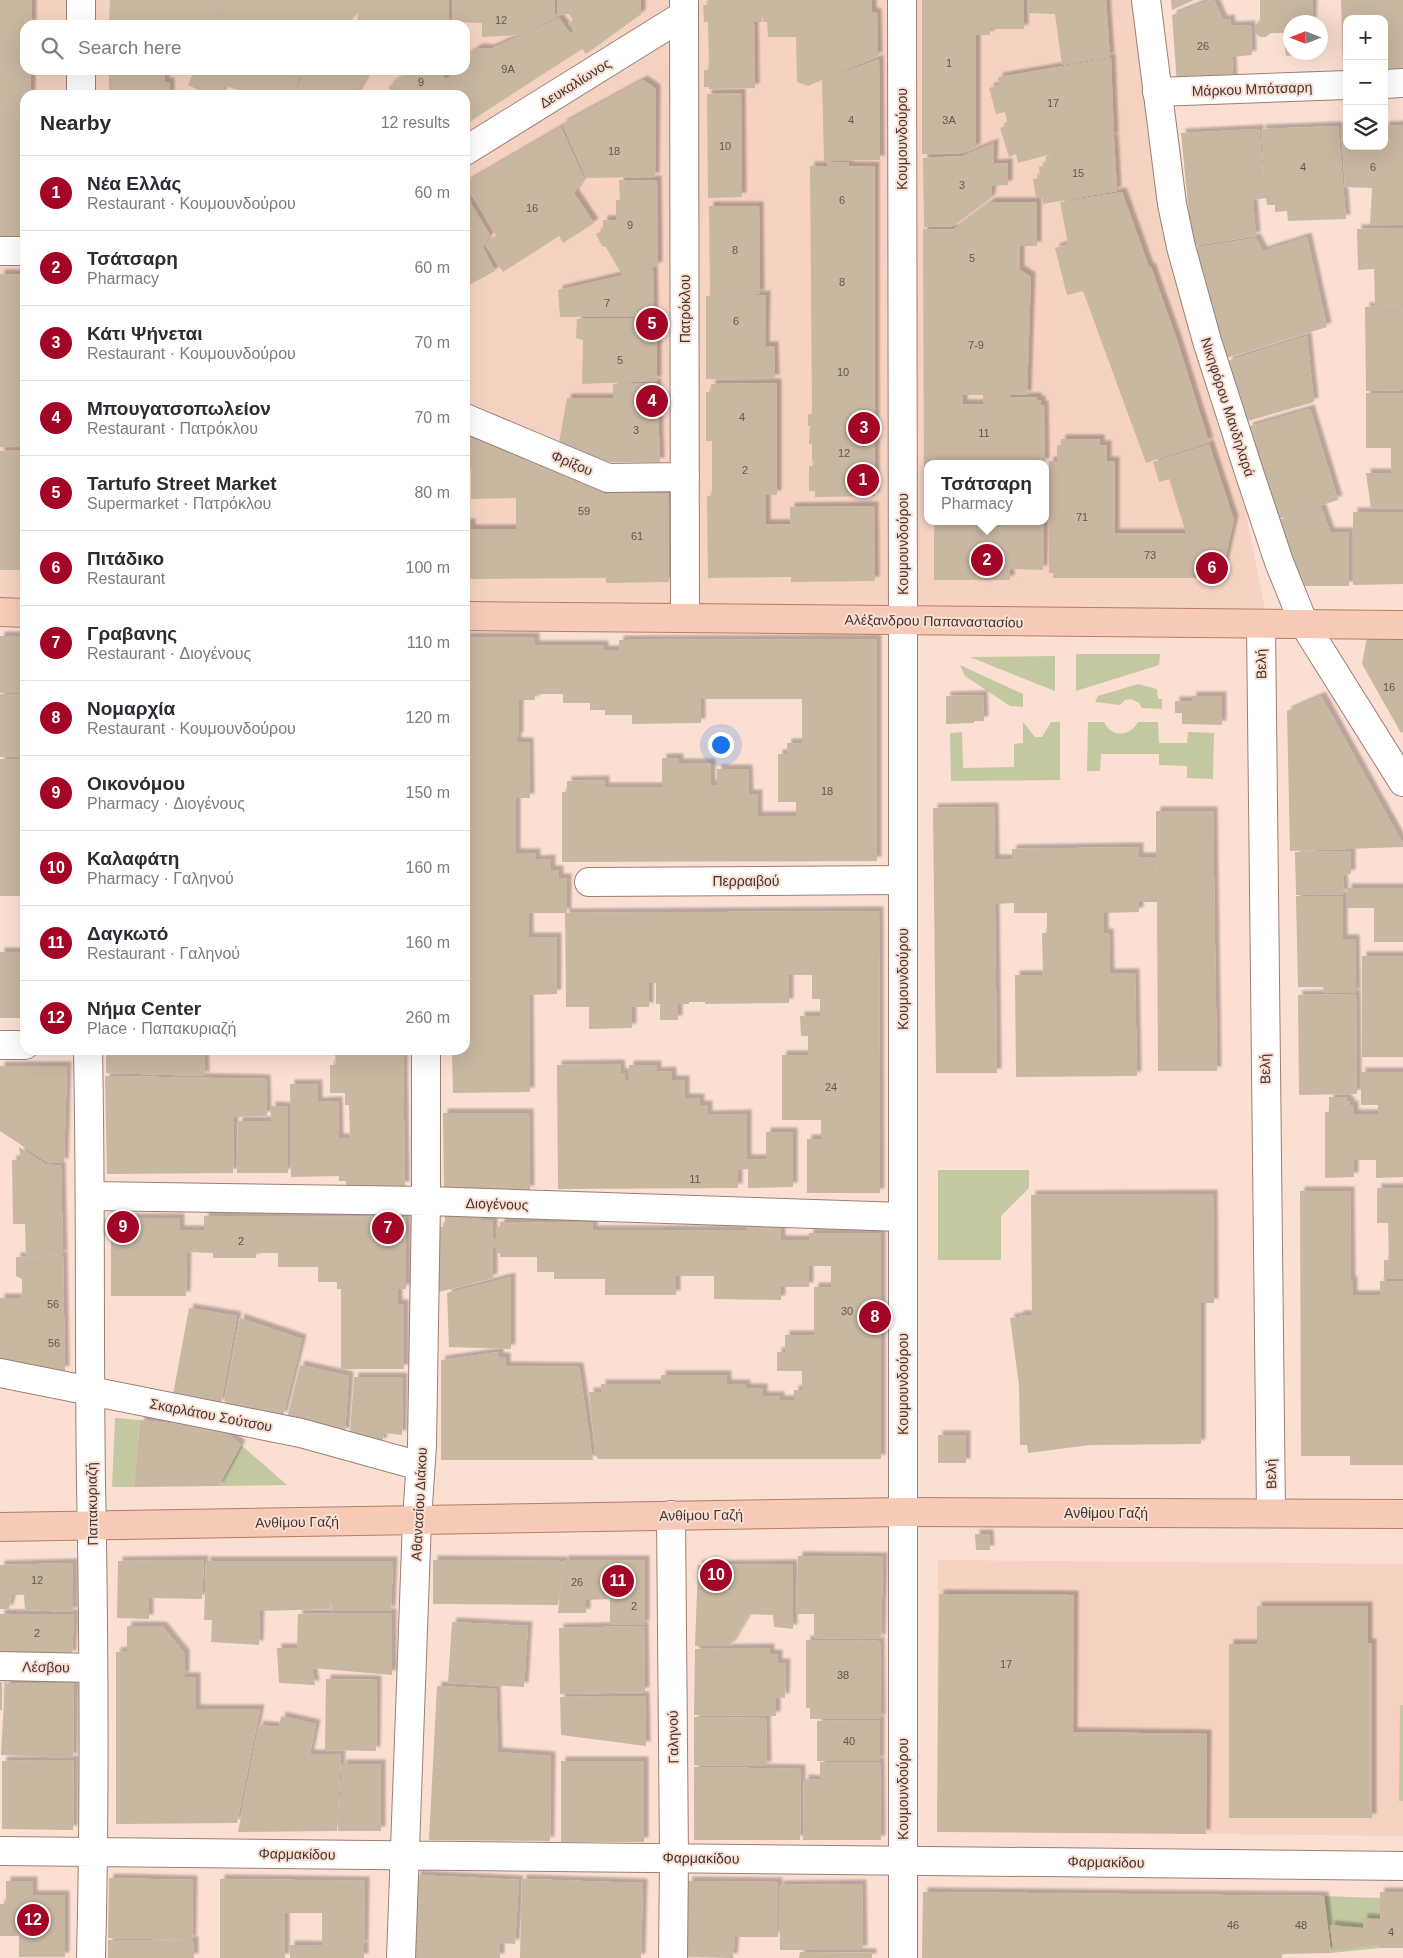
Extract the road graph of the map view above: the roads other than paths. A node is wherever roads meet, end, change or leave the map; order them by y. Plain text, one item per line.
1 (81, 0) edge
2 (902, 0) edge
3 (1146, 0) edge
4 (684, 8) edge
5 (81, 20) edge
6 (81, 75) edge
7 (1403, 83) edge
8 (1388, 84) edge
9 (1343, 85) edge
10 (81, 90) edge
11 (1157, 92) junction
12 (470, 148) edge
13 (0, 251) edge
14 (20, 251) edge
15 (470, 420) edge
16 (685, 477) junction
17 (0, 612) edge
18 (20, 612) edge
19 (470, 616) edge
20 (685, 618) junction
21 (903, 620) junction
22 (1261, 624) junction
23 (1304, 624) junction
24 (1403, 625) edge
25 (1403, 782) edge
26 (903, 880) junction
27 (589, 882) dead end
28 (0, 1045) edge
29 (20, 1045) edge
30 (88, 1055) edge
31 (426, 1055) edge
32 (91, 1196) junction
33 (426, 1202) junction
34 (903, 1216) junction
35 (0, 1373) edge
36 (91, 1392) junction
37 (420, 1466) junction
38 (903, 1512) junction
39 (1271, 1513) junction
40 (1403, 1514) edge
41 (671, 1515) junction
42 (417, 1520) junction
43 (93, 1525) junction
44 (0, 1527) edge
45 (0, 1666) edge
46 (93, 1668) junction
47 (0, 1851) edge
48 (94, 1852) junction
49 (405, 1855) junction
50 (674, 1858) junction
51 (903, 1860) junction
52 (1403, 1866) edge
53 (91, 1958) edge
54 (401, 1958) edge
55 (673, 1958) edge
56 (903, 1958) edge

1 - 5 street
2 - 21 street, Κουμουνδούρου
3 - 11 street, Νικηφόρου Μανδηλαρά
4 - 12 street, Δευκαλίωνος
4 - 16 street, Πατρόκλου
6 - 10 street
7 - 8 street
9 - 11 street, Μάρκου Μπότσαρη
11 - 23 street, Νικηφόρου Μανδηλαρά
13 - 14 street
15 - 16 street, Φρίξου
16 - 20 street, Πατρόκλου
17 - 18 main road
19 - 20 main road, Αλέξανδρου Παπαναστασίου
20 - 21 main road, Αλέξανδρου Παπαναστασίου
21 - 22 main road, Αλέξανδρου Παπαναστασίου
21 - 26 street, Κουμουνδούρου
22 - 23 main road, Αλέξανδρου Παπαναστασίου
22 - 39 street, Βελή
23 - 24 main road, Αλέξανδρου Παπαναστασίου
23 - 25 street, Νικηφόρου Μανδηλαρά
26 - 27 street, Περραιβού
26 - 34 street, Κουμουνδούρου
28 - 29 street
30 - 32 street, Παπακυριαζή
31 - 33 street, Αθανασίου Διάκου
32 - 33 street, Διογένους
32 - 36 street, Παπακυριαζή
33 - 34 street, Διογένους
33 - 37 street, Αθανασίου Διάκου
34 - 38 street, Κουμουνδούρου
35 - 36 street, Σκαρλάτου Σούτσου
36 - 37 street, Σκαρλάτου Σούτσου
36 - 43 street, Παπακυριαζή
37 - 42 street, Αθανασίου Διάκου
38 - 39 main road, Ανθίμου Γαζή
38 - 41 main road, Ανθίμου Γαζή
38 - 51 street, Κουμουνδούρου
39 - 40 main road, Ανθίμου Γαζή
41 - 42 main road, Ανθίμου Γαζή
41 - 50 street, Γαληνού
42 - 43 main road, Ανθίμου Γαζή
42 - 49 street, Αθανασίου Διάκου
43 - 44 main road, Ανθίμου Γαζή
43 - 46 street, Παπακυριαζή
45 - 46 street, Λέσβου
46 - 48 street, Παπακυριαζή
47 - 48 street, Φαρμακίδου
48 - 49 street, Φαρμακίδου
48 - 53 street, Παπακυριαζή
49 - 50 street, Φαρμακίδου
49 - 54 street, Αθανασίου Διάκου
50 - 51 street, Φαρμακίδου
50 - 55 street, Γαληνού
51 - 52 street, Φαρμακίδου
51 - 56 street, Κουμουνδούρου

